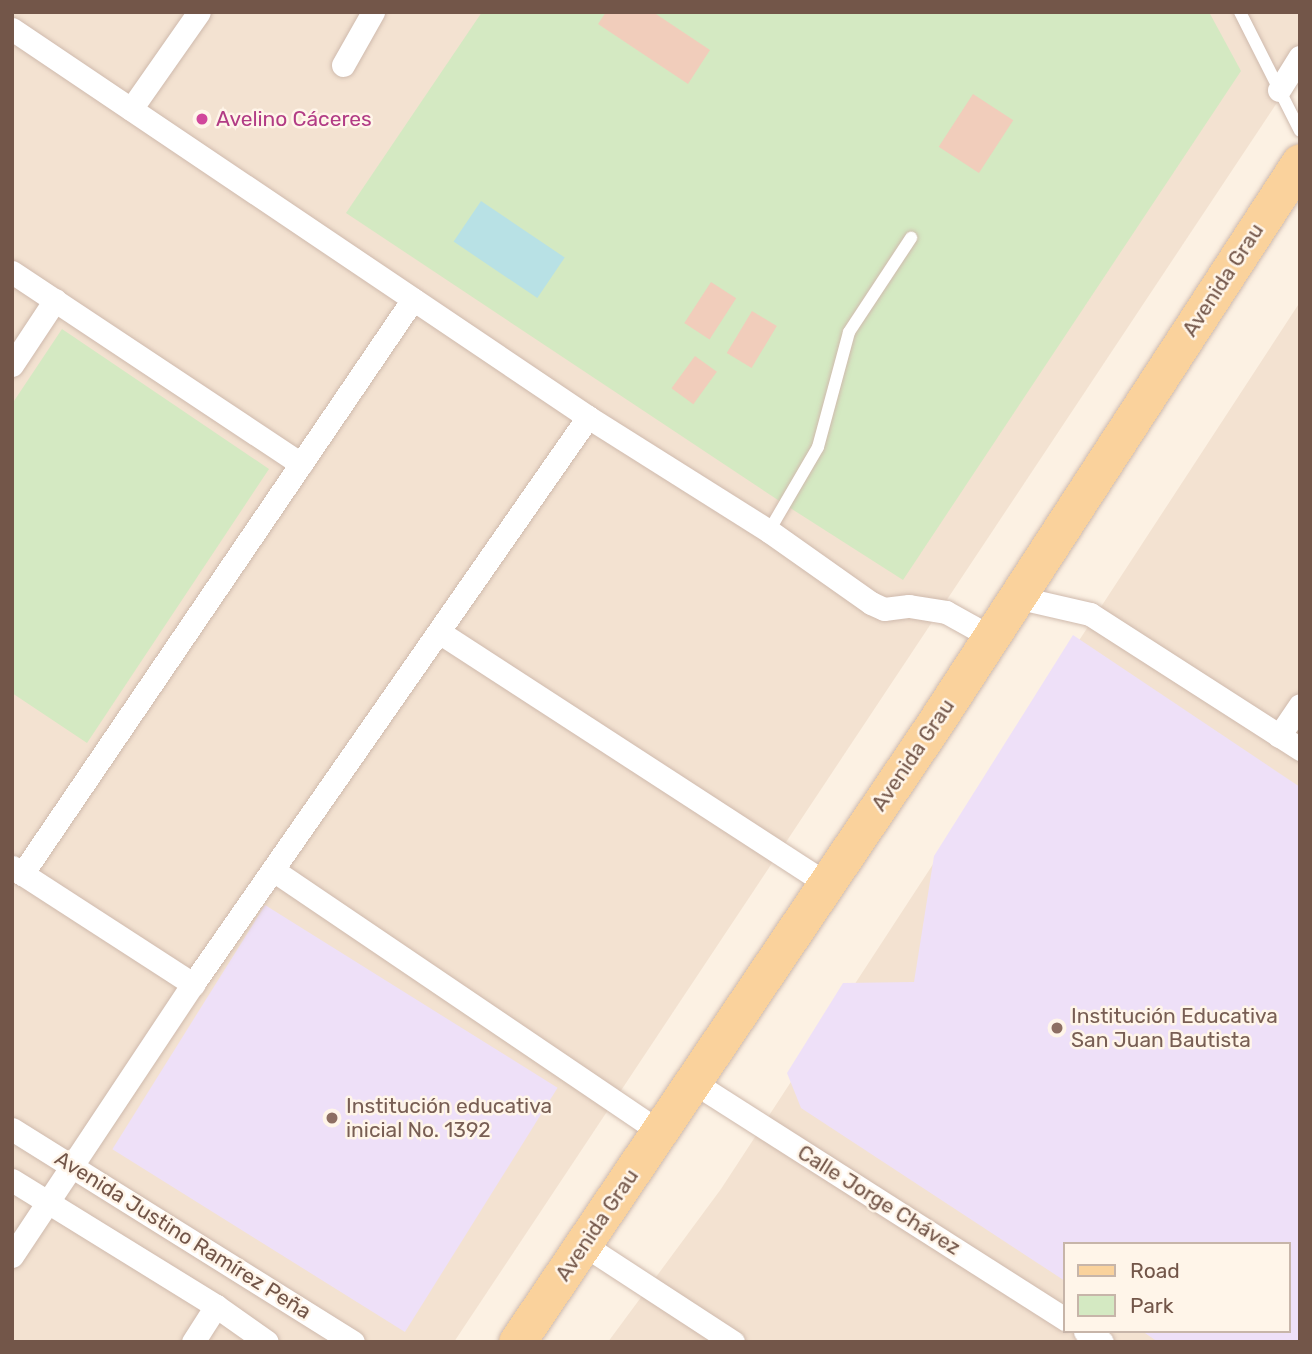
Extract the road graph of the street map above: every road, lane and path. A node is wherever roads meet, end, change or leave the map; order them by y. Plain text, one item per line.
1 (199, 12) edge
2 (373, 12) edge
3 (1240, 12) edge
4 (12, 29) edge
5 (1300, 57) edge
6 (343, 65) dead end
7 (1279, 90) junction
8 (131, 109) junction
9 (1300, 131) edge
10 (1300, 162) edge
11 (911, 238) dead end
12 (12, 272) edge
13 (413, 299) junction
14 (55, 300) junction
15 (12, 365) edge
16 (588, 417) junction
17 (301, 464) junction
18 (769, 531) junction
19 (1016, 597) junction
20 (439, 632) junction
21 (991, 636) junction
22 (1300, 705) edge
23 (1279, 736) junction
24 (1300, 749) edge
25 (273, 870) junction
26 (17, 871) edge
27 (827, 884) junction
28 (193, 984) junction
29 (693, 1082) junction
30 (12, 1129) edge
31 (660, 1132) junction
32 (73, 1168) junction
33 (12, 1180) edge
34 (50, 1203) junction
35 (584, 1245) junction
36 (12, 1256) edge
37 (216, 1306) junction
38 (1064, 1318) edge
39 (194, 1342) edge
40 (267, 1342) edge
41 (353, 1342) edge
42 (517, 1342) edge
43 (733, 1342) edge

1 - 8 street
2 - 6 street
3 - 7 lane
4 - 8 street
5 - 7 street
7 - 9 lane
8 - 13 street
10 - 19 main road, Avenida Grau
11 - 18 lane
12 - 14 street
13 - 16 street
13 - 17 street
14 - 15 street
14 - 17 street
16 - 18 street
16 - 20 street
17 - 26 street
18 - 21 street
19 - 21 main road, Avenida Grau
19 - 23 street
20 - 25 street
20 - 27 street
21 - 27 main road, Avenida Grau
22 - 23 street
23 - 24 street
25 - 28 street
25 - 31 street
26 - 28 street
27 - 29 main road, Avenida Grau
28 - 32 street
29 - 31 main road, Avenida Grau
29 - 38 street, Calle Jorge Chávez
30 - 32 street, Avenida Justino Ramírez Peña
31 - 35 main road, Avenida Grau
32 - 34 street
32 - 41 street, Avenida Justino Ramírez Peña
33 - 34 street, Avenida Justino Ramírez Peña
34 - 36 street
34 - 37 street, Avenida Justino Ramírez Peña
35 - 42 main road, Avenida Grau
35 - 43 street
37 - 39 street
37 - 40 street, Avenida Justino Ramírez Peña

